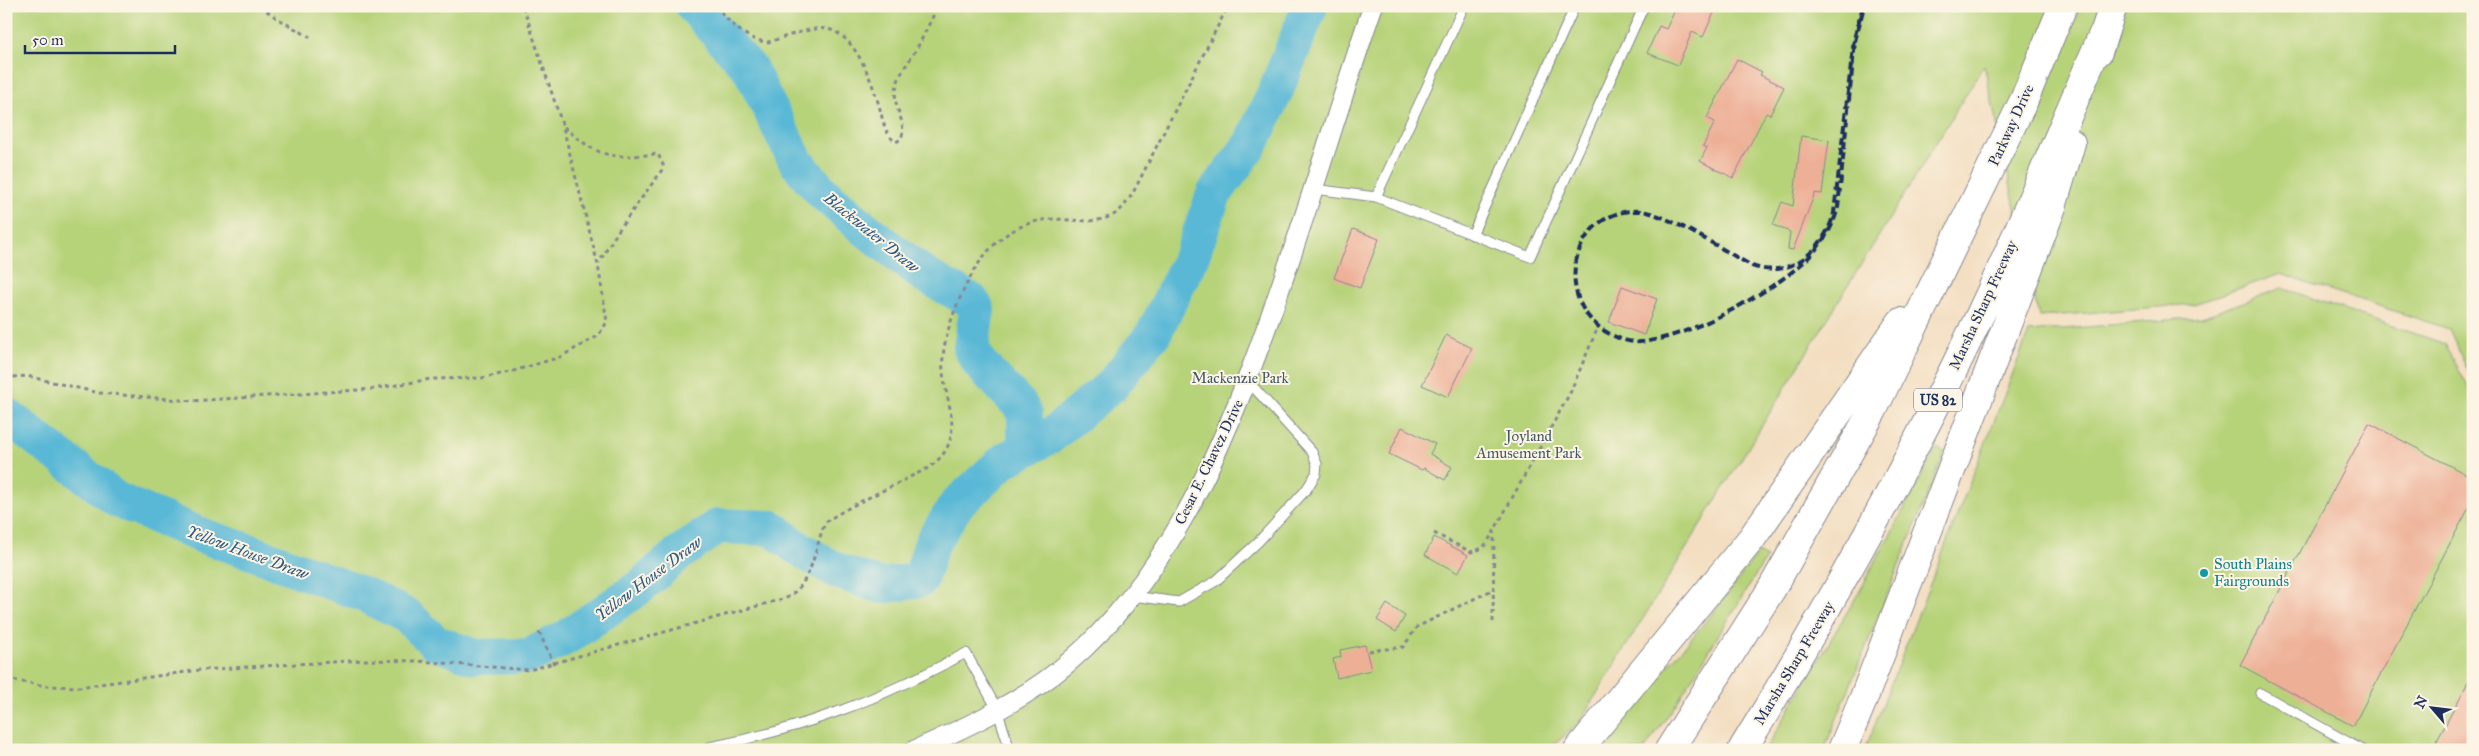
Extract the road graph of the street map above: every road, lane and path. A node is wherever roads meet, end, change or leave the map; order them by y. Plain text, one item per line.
1 (260, 6) edge
2 (523, 6) edge
3 (716, 6) edge
4 (938, 6) edge
5 (1228, 6) edge
6 (1373, 6) edge
7 (1464, 6) edge
8 (1575, 6) edge
9 (1644, 6) edge
10 (2063, 6) edge
11 (2113, 6) edge
12 (2104, 34) junction
13 (310, 37) dead end
14 (563, 127) junction
15 (1314, 189) junction
16 (1376, 197) junction
17 (1472, 235) junction
18 (1955, 242) junction
19 (598, 265) junction
20 (1598, 327) dead end
21 (1247, 380) junction
22 (6, 381) edge
23 (1494, 531) junction
24 (1434, 533) dead end
25 (1494, 589) junction
26 (1132, 596) junction
27 (1493, 622) dead end
28 (539, 632) dead end
29 (1368, 651) dead end
30 (554, 664) junction
31 (6, 680) edge
32 (2260, 693) dead end
33 (997, 709) junction
34 (710, 747) dead end
35 (915, 750) edge
36 (1010, 750) edge
37 (1578, 750) edge
38 (1669, 750) edge
39 (1742, 750) edge
40 (1842, 750) edge
41 (2362, 750) edge

1 - 13 path
2 - 14 path
3 - 4 path
5 - 30 path
6 - 15 street, Cesar E. Chavez Drive
7 - 16 lane
8 - 17 lane
9 - 17 lane
10 - 18 highway, Parkway Drive
11 - 12 highway, US 82
12 - 39 highway, Marsha Sharp Freeway / US 82
12 - 40 highway
14 - 19 path
14 - 19 path
15 - 16 lane
15 - 21 street, Cesar E. Chavez Drive
16 - 17 lane
18 - 37 highway
18 - 38 highway
19 - 22 path
20 - 23 path
21 - 26 street, Cesar E. Chavez Drive
21 - 26 lane
23 - 24 path
23 - 25 path
25 - 27 path
25 - 29 path
26 - 33 street, Cesar E. Chavez Drive
28 - 30 path
30 - 31 path
32 - 41 lane
33 - 34 lane
33 - 35 street, Cesar E. Chavez Drive
33 - 36 lane

